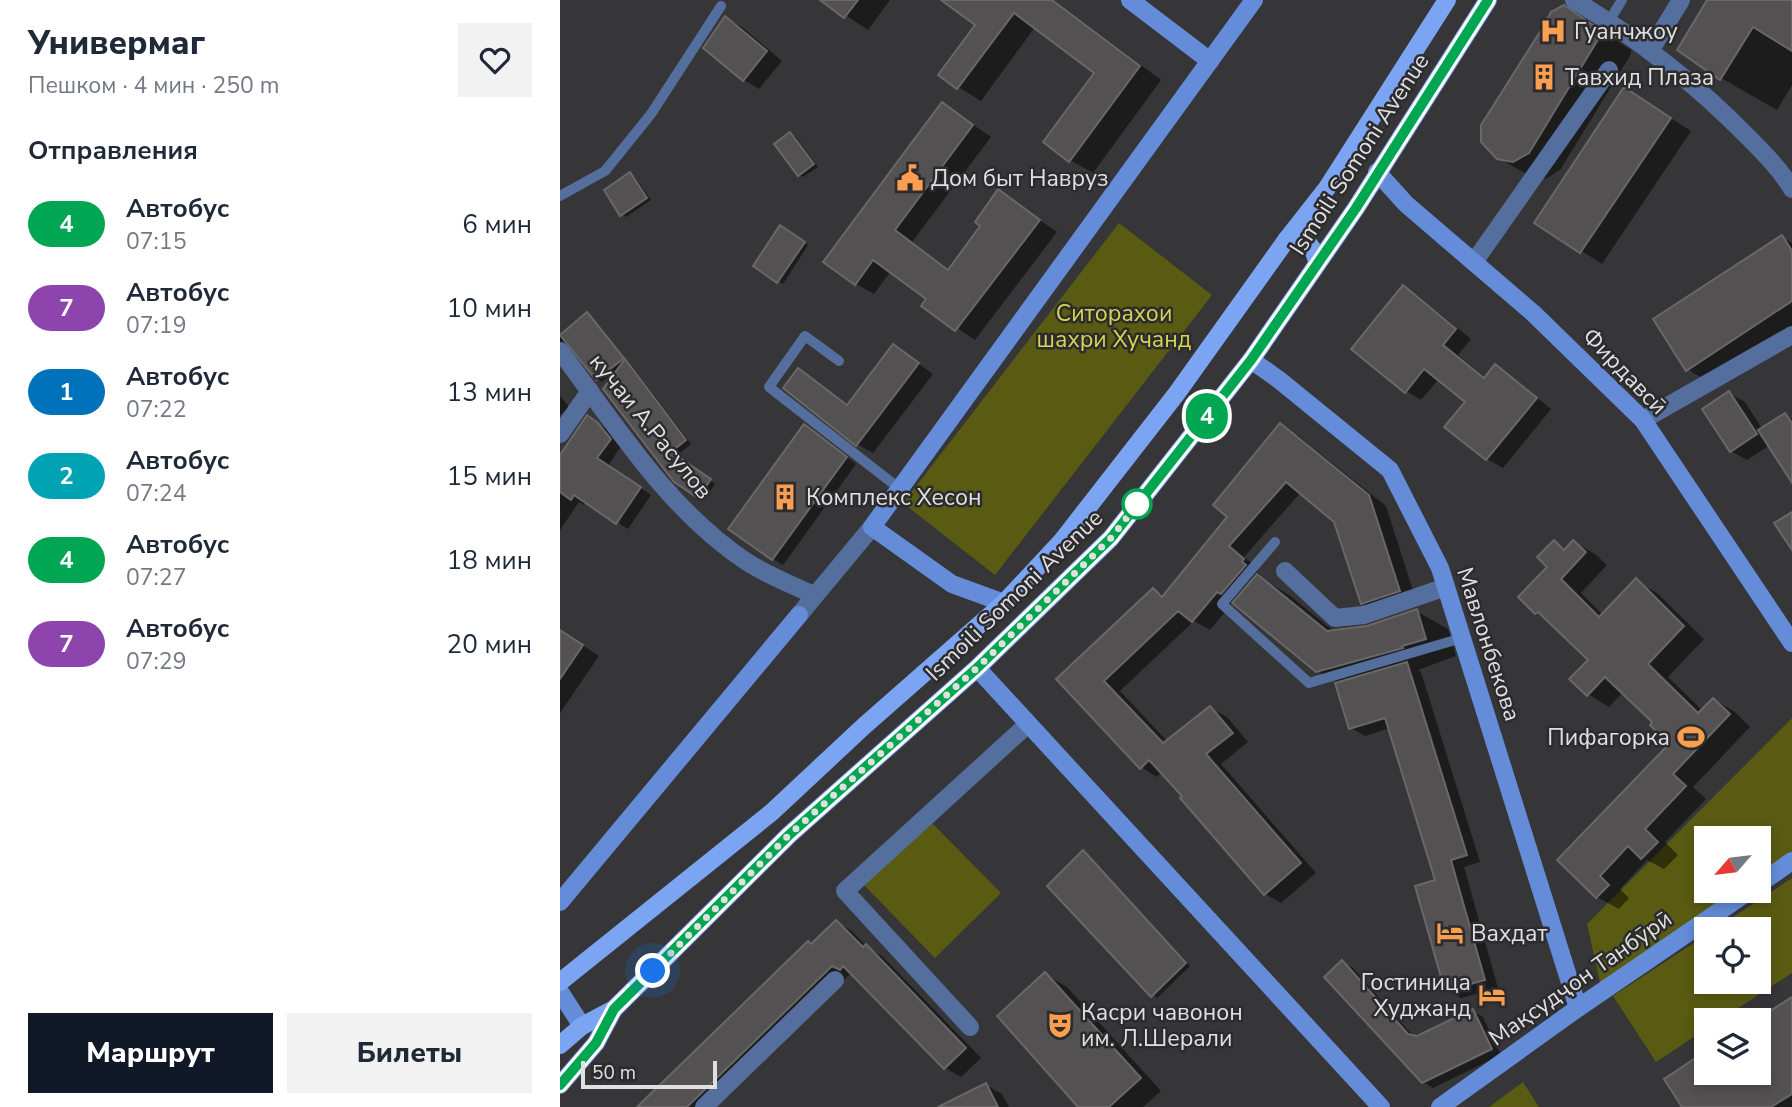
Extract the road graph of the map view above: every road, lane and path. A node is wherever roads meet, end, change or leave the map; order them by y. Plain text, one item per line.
1 (1130, 0) edge
2 (1254, 0) edge
3 (1447, 0) edge
4 (1488, 0) edge
5 (1574, 0) edge
6 (1622, 0) edge
7 (1681, 0) edge
8 (721, 6) dead end
9 (1609, 21) junction
10 (1650, 51) junction
11 (1210, 61) junction
12 (1608, 70) dead end
13 (1377, 172) junction
14 (1792, 189) edge
15 (560, 195) edge
16 (1287, 239) junction
17 (1474, 262) junction
18 (1317, 263) junction
19 (1787, 338) edge
20 (560, 351) edge
21 (1251, 360) junction
22 (839, 361) dead end
23 (590, 391) junction
24 (1643, 420) junction
25 (560, 434) edge
26 (900, 489) junction
27 (872, 527) junction
28 (1275, 542) dead end
29 (1285, 571) dead end
30 (1446, 587) junction
31 (814, 595) junction
32 (1004, 603) junction
33 (1462, 638) junction
34 (1792, 643) edge
35 (977, 668) junction
36 (1028, 724) junction
37 (1792, 861) edge
38 (1771, 876) edge
39 (560, 902) edge
40 (1731, 903) edge
41 (835, 980) dead end
42 (560, 982) edge
43 (560, 992) edge
44 (1578, 1008) junction
45 (614, 1009) junction
46 (582, 1026) junction
47 (970, 1027) dead end
48 (560, 1045) edge
49 (560, 1084) edge
50 (704, 1107) edge
51 (1381, 1107) edge
52 (1440, 1107) edge

1 - 11 street
2 - 11 street
3 - 16 main road, Ismoili Somoni Avenue
4 - 13 main road, Ismoili Somoni Avenue
5 - 9 street
6 - 9 lane
7 - 10 street
8 - 15 lane
9 - 10 street
10 - 14 street
11 - 26 street
12 - 17 street
13 - 17 street, Фирдавсӣ
13 - 18 main road, Ismoili Somoni Avenue
16 - 18 main road
16 - 32 main road, Ismoili Somoni Avenue
17 - 24 street, Фирдавсӣ
18 - 21 main road, Ismoili Somoni Avenue
19 - 24 street
20 - 23 street, кучаи А.Расулов
21 - 30 street, Мавлонбекова
21 - 35 main road, Ismoili Somoni Avenue
22 - 26 lane
23 - 25 street
23 - 31 street, кучаи А.Расулов
24 - 34 street, Фирдавсӣ
26 - 27 street
27 - 31 street
27 - 32 street
28 - 33 lane
29 - 30 street
30 - 33 street, Мавлонбекова
31 - 39 street
32 - 42 main road, Ismoili Somoni Avenue
33 - 44 street, Мавлонбекова
35 - 36 street
35 - 45 main road, Ismoili Somoni Avenue
36 - 47 street
36 - 51 street
37 - 38 street
40 - 44 street, Мақсудҷон Танбӯрӣ
41 - 50 street
43 - 46 street
44 - 52 street, Мақсудҷон Танбӯрӣ
45 - 46 main road, Ismoili Somoni Avenue
45 - 49 street
46 - 48 main road, Ismoili Somoni Avenue

